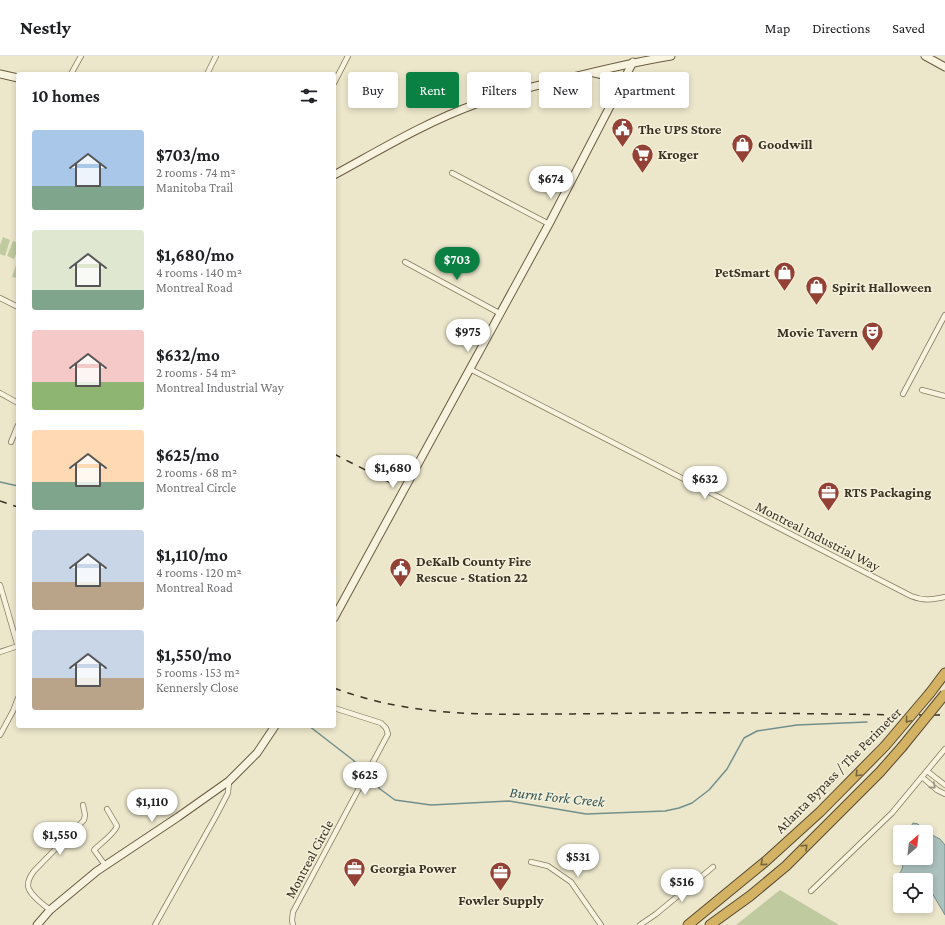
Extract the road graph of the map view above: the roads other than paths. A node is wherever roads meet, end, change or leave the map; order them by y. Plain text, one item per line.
1 (81, 56) edge
2 (216, 56) edge
3 (348, 56) edge
4 (671, 56) edge
5 (925, 56) edge
6 (633, 62) junction
7 (945, 67) edge
8 (72, 72) edge
9 (208, 72) edge
10 (592, 72) joint
11 (628, 72) edge
12 (0, 74) edge
13 (600, 74) edge
14 (16, 78) edge
15 (336, 79) edge
16 (539, 85) edge
17 (609, 108) edge
18 (452, 173) dead end
19 (336, 174) edge
20 (549, 224) junction
21 (405, 262) dead end
22 (0, 298) edge
23 (16, 306) edge
24 (501, 314) junction
25 (945, 315) edge
26 (470, 369) junction
27 (922, 390) dead end
28 (0, 393) edge
29 (903, 394) dead end
30 (945, 396) edge
31 (16, 402) edge
32 (16, 430) edge
33 (11, 442) dead end
34 (0, 585) edge
35 (945, 597) edge
36 (336, 614) edge
37 (16, 639) edge
38 (16, 647) edge
39 (0, 652) edge
40 (945, 673) edge
41 (945, 694) edge
42 (16, 703) edge
43 (336, 709) edge
44 (274, 728) edge
45 (0, 735) edge
46 (945, 749) edge
47 (927, 771) junction
48 (922, 777) junction
49 (229, 781) junction
50 (945, 784) edge
51 (945, 794) edge
52 (83, 806) dead end
53 (107, 809) dead end
54 (531, 862) dead end
55 (106, 865) junction
56 (713, 867) dead end
57 (811, 891) dead end
58 (50, 910) junction
59 (37, 925) edge
60 (155, 925) edge
61 (293, 925) edge
62 (600, 925) edge
63 (640, 925) edge
64 (688, 925) edge
65 (710, 925) edge

1 - 8 street
2 - 9 street
3 - 15 street
4 - 6 street
5 - 7 street
6 - 10 street
6 - 11 street
10 - 13 street
12 - 14 street
16 - 19 street
17 - 20 street
18 - 20 street
20 - 24 street
21 - 24 street
22 - 23 street
24 - 26 street
25 - 29 street
26 - 35 street, Montreal Industrial Way
26 - 36 street
27 - 30 street
28 - 31 street
32 - 33 street
34 - 37 street
38 - 39 street
40 -> 64 highway, Atlanta Bypass / The Perimeter, bridge
65 -> 41 highway, Atlanta Bypass / The Perimeter, bridge
42 - 45 street
43 - 61 street, Montreal Circle
44 - 49 street
46 - 47 street
47 - 48 street
47 - 50 street
48 -> 51 street
48 - 57 street
49 - 55 street
49 - 60 street
52 - 58 street
53 - 55 street
54 - 62 street
55 - 58 street
56 - 63 street
58 - 59 street

